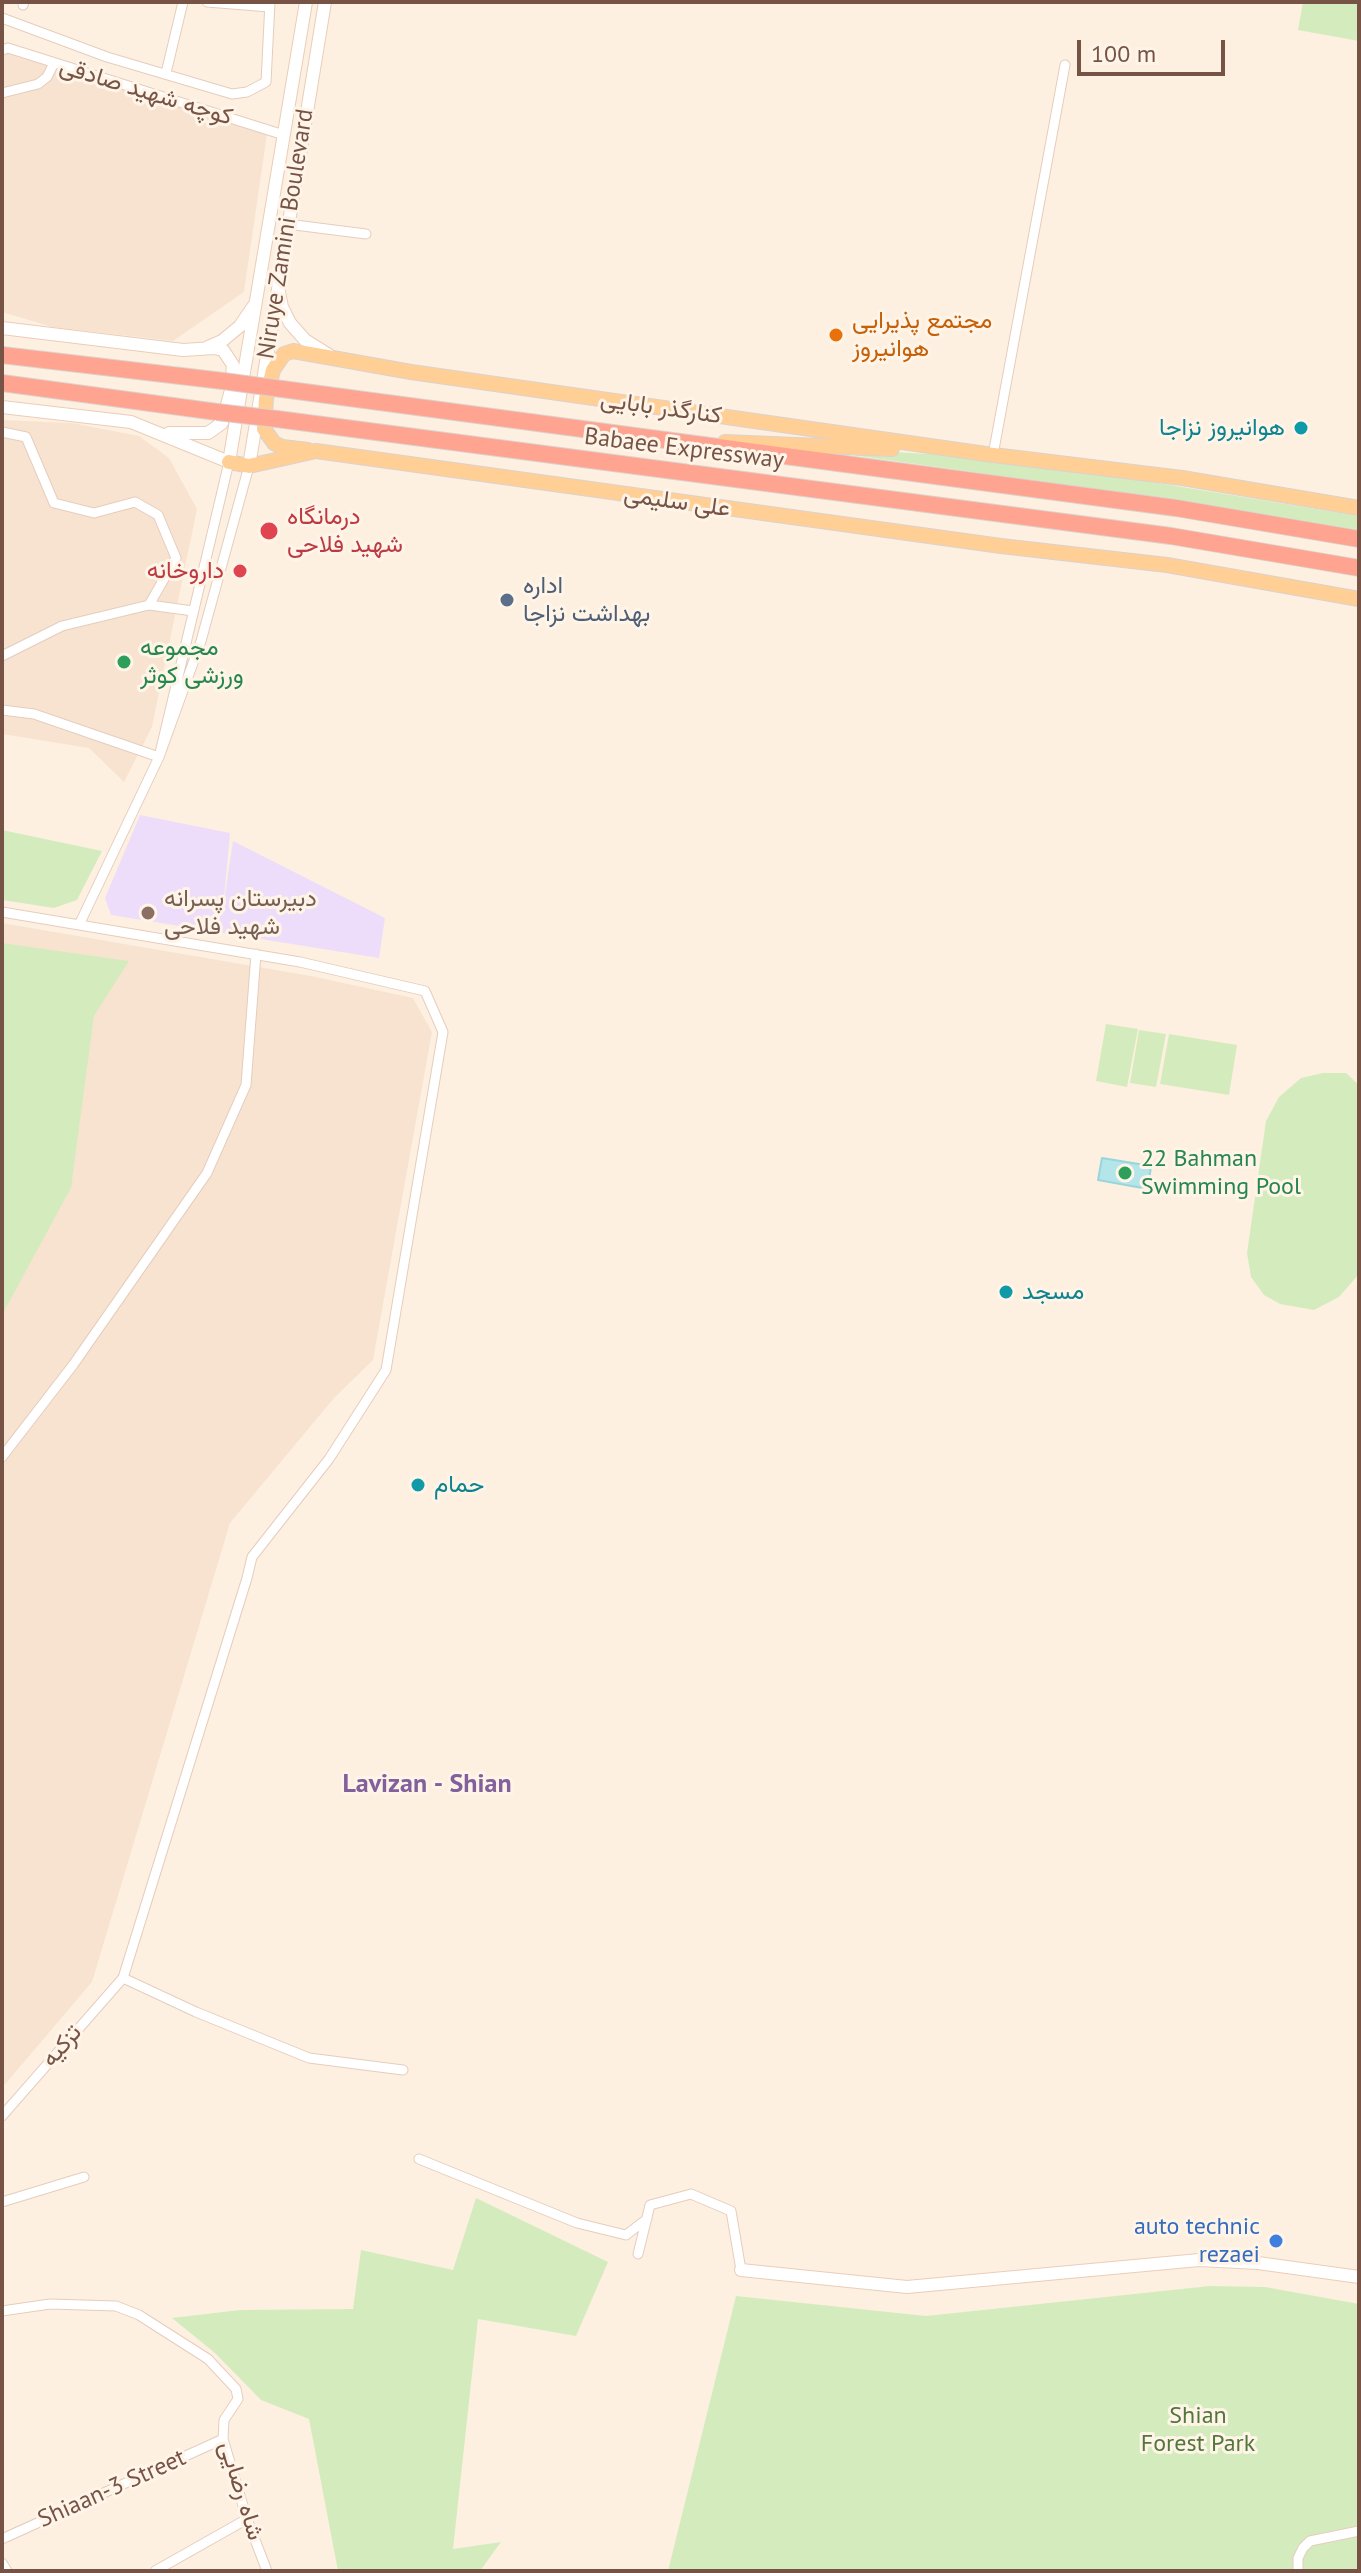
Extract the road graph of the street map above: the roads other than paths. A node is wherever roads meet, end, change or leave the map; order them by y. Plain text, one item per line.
1 (183, 2) edge
2 (207, 2) edge
3 (306, 2) edge
4 (325, 2) edge
5 (270, 4) edge
6 (2, 18) edge
7 (5, 49) edge
8 (54, 63) junction
9 (1065, 65) dead end
10 (166, 73) junction
11 (2, 93) edge
12 (284, 135) junction
13 (287, 224) junction
14 (366, 234) dead end
15 (277, 282) junction
16 (257, 300) junction
17 (2, 328) edge
18 (205, 349) junction
19 (2, 355) edge
20 (329, 355) junction
21 (2, 385) edge
22 (2, 407) edge
23 (2, 432) edge
24 (160, 433) junction
25 (665, 441) junction
26 (316, 451) junction
27 (993, 455) junction
28 (229, 462) junction
29 (249, 466) junction
30 (1359, 508) edge
31 (1359, 539) edge
32 (1359, 568) edge
33 (1359, 599) edge
34 (149, 605) junction
35 (193, 611) junction
36 (2, 656) edge
37 (2, 710) edge
38 (159, 757) junction
39 (2, 912) edge
40 (79, 925) junction
41 (256, 954) junction
42 (2, 1457) edge
43 (123, 1978) junction
44 (403, 2070) dead end
45 (2, 2116) edge
46 (419, 2159) dead end
47 (84, 2177) dead end
48 (2, 2202) edge
49 (647, 2219) junction
50 (638, 2254) dead end
51 (741, 2270) joint
52 (1359, 2277) edge
53 (2, 2311) edge
54 (223, 2439) junction
55 (247, 2519) junction
56 (1359, 2531) edge
57 (2, 2539) edge
58 (2, 2563) edge
59 (7, 2571) edge
60 (155, 2571) edge
61 (267, 2571) edge
62 (1298, 2571) edge

1 - 10 street
2 - 5 street
3 - 12 main road, Niruye Zamini Boulevard
4 - 13 main road, Niruye Zamini Boulevard
5 - 10 street
6 - 10 street
7 - 8 street, کوچه شهید صادقی
8 - 11 street
8 - 12 street, کوچه شهید صادقی
9 - 27 street
12 - 16 main road, Niruye Zamini Boulevard
13 - 14 street
13 - 15 main road, Niruye Zamini Boulevard
15 - 20 main road
15 - 29 main road, Niruye Zamini Boulevard
16 - 18 main road
16 - 28 main road, Niruye Zamini Boulevard
17 - 18 main road
18 - 24 main road
19 - 25 highway, Babaee Expressway, bridge
20 - 26 main road, کنارگذر بابایی
20 - 27 main road, کنارگذر بابایی
21 - 32 highway, Babaee Expressway, bridge
22 - 24 main road, علی سلیمی
23 - 34 street
24 - 28 main road, علی سلیمی
25 - 27 main road
25 - 31 highway, Babaee Expressway
26 - 29 main road, علی سلیمی
26 - 33 main road, علی سلیمی
27 - 30 main road
28 - 29 main road, علی سلیمی
28 - 35 street
29 - 38 street
34 - 35 street
34 - 36 street
35 - 38 street
37 - 38 street
38 - 40 street
39 - 40 street
40 - 41 street
41 - 42 street
41 - 43 street
43 - 44 street
43 - 45 street, تزکیه
46 - 49 street
47 - 48 street
49 - 50 street
49 - 51 street
51 - 52 main road
53 - 54 street, شاه رضایی
54 - 55 street, شاه رضایی
54 - 57 street, Shiaan-3 Street
55 - 60 street
55 - 61 street, شاه رضایی
56 - 62 street
58 - 59 street

